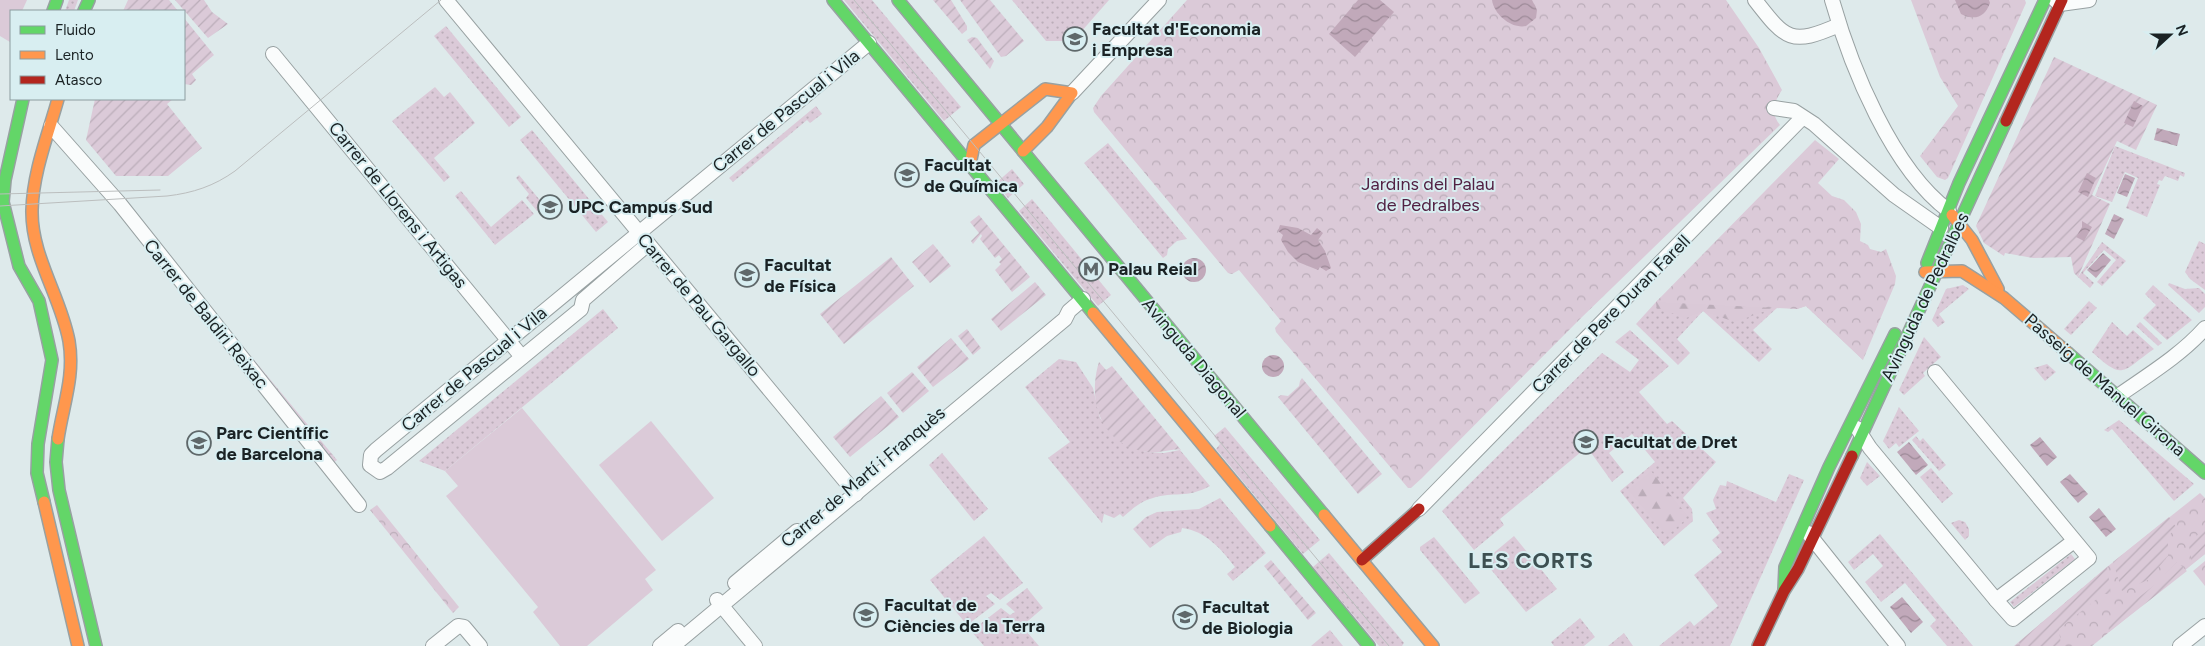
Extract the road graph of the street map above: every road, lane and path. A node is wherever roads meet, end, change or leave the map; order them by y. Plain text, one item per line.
1 (446, 0) edge
2 (833, 0) edge
3 (898, 0) edge
4 (1159, 0) edge
5 (1755, 0) edge
6 (1832, 0) edge
7 (2045, 0) edge
8 (2090, 0) edge
9 (2059, 1) edge
10 (1839, 25) junction
11 (869, 43) junction
12 (273, 54) dead end
13 (1072, 93) junction
14 (23, 100) edge
15 (58, 100) edge
16 (1774, 108) dead end
17 (1802, 118) junction
18 (1000, 124) junction
19 (51, 126) junction
20 (1023, 151) junction
21 (970, 164) junction
22 (1948, 212) junction
23 (32, 214) junction
24 (2, 216) edge
25 (1960, 222) junction
26 (1941, 228) junction
27 (638, 232) junction
28 (1967, 232) junction
29 (648, 244) junction
30 (1936, 271) junction
31 (572, 289) junction
32 (2004, 298) junction
33 (583, 300) junction
34 (1083, 300) junction
35 (1900, 322) dead end
36 (2205, 328) edge
37 (508, 340) junction
38 (522, 357) junction
39 (1936, 372) dead end
40 (2118, 396) junction
41 (1851, 421) junction
42 (1862, 434) junction
43 (2205, 473) edge
44 (853, 491) junction
45 (359, 505) dead end
46 (1419, 509) joint
47 (1804, 527) junction
48 (1812, 540) junction
49 (2074, 541) junction
50 (1362, 560) junction
51 (1784, 591) junction
52 (1996, 600) junction
53 (719, 602) junction
54 (2205, 626) edge
55 (78, 646) edge
56 (96, 646) edge
57 (434, 646) edge
58 (480, 646) edge
59 (660, 646) edge
60 (674, 646) edge
61 (755, 646) edge
62 (1369, 646) edge
63 (1433, 646) edge
64 (1758, 646) edge
65 (1898, 646) edge
66 (2180, 646) edge

1 - 27 street, Carrer de Pau Gargallo
2 - 11 street
3 - 18 street, Avinguda Diagonal
4 - 13 street
5 - 10 street
6 - 10 street
7 - 22 street, Avinguda de Pedralbes
8 - 9 street
9 - 25 street, Avinguda de Pedralbes
10 - 22 street
11 - 21 street
11 - 27 street, Carrer de Pascual i Vila
12 - 37 street, Carrer de Llorens i Artigas
13 - 18 street
13 - 20 street
14 - 24 street
15 - 19 street
16 - 17 street
17 - 26 street
17 - 46 street, Carrer de Pere Duran Farell
18 - 20 street, Avinguda Diagonal
18 - 21 street
19 - 23 street
19 - 45 street, Carrer de Baldiri Reixac
20 - 50 street, Avinguda Diagonal
21 - 34 street
22 - 25 street
22 - 26 street, Avinguda de Pedralbes
23 - 24 street
23 - 56 street
24 - 55 street
25 - 28 street
25 - 30 street, Avinguda de Pedralbes
26 - 30 street, Avinguda de Pedralbes
27 - 29 street, Carrer de Pau Gargallo
27 - 31 street, Carrer de Pascual i Vila
28 - 30 street
28 - 32 street
29 - 33 street, Carrer de Pascual i Vila
29 - 44 street, Carrer de Pau Gargallo
30 - 32 street
30 - 42 street, Avinguda de Pedralbes
31 - 33 street
31 - 37 street, Carrer de Pascual i Vila
32 - 40 street, Passeig de Manuel Girona
33 - 38 street, Carrer de Pascual i Vila
34 - 44 street, Carrer de Martí i Franquès
34 - 62 street
35 - 41 street, Avinguda de Pedralbes
36 - 40 street
37 - 38 street, Carrer de Llorens i Artigas
37 - 38 street, Carrer de Pascual i Vila
39 - 49 street
40 - 43 street, Passeig de Manuel Girona
41 - 42 street
41 - 47 street, Avinguda de Pedralbes
42 - 48 street, Avinguda de Pedralbes
42 - 52 street
44 - 53 street, Carrer de Martí i Franquès
46 - 50 street
47 - 48 street
47 - 51 street, Avinguda de Pedralbes
48 - 51 street, Avinguda de Pedralbes
48 - 65 street
49 - 52 street
49 - 52 street
50 - 63 street, Avinguda Diagonal
51 - 64 street, Avinguda de Pedralbes
53 - 59 street, Carrer de Martí i Franquès
53 - 60 street, Carrer de Martí i Franquès
53 - 61 street
54 - 66 street
57 - 58 street

